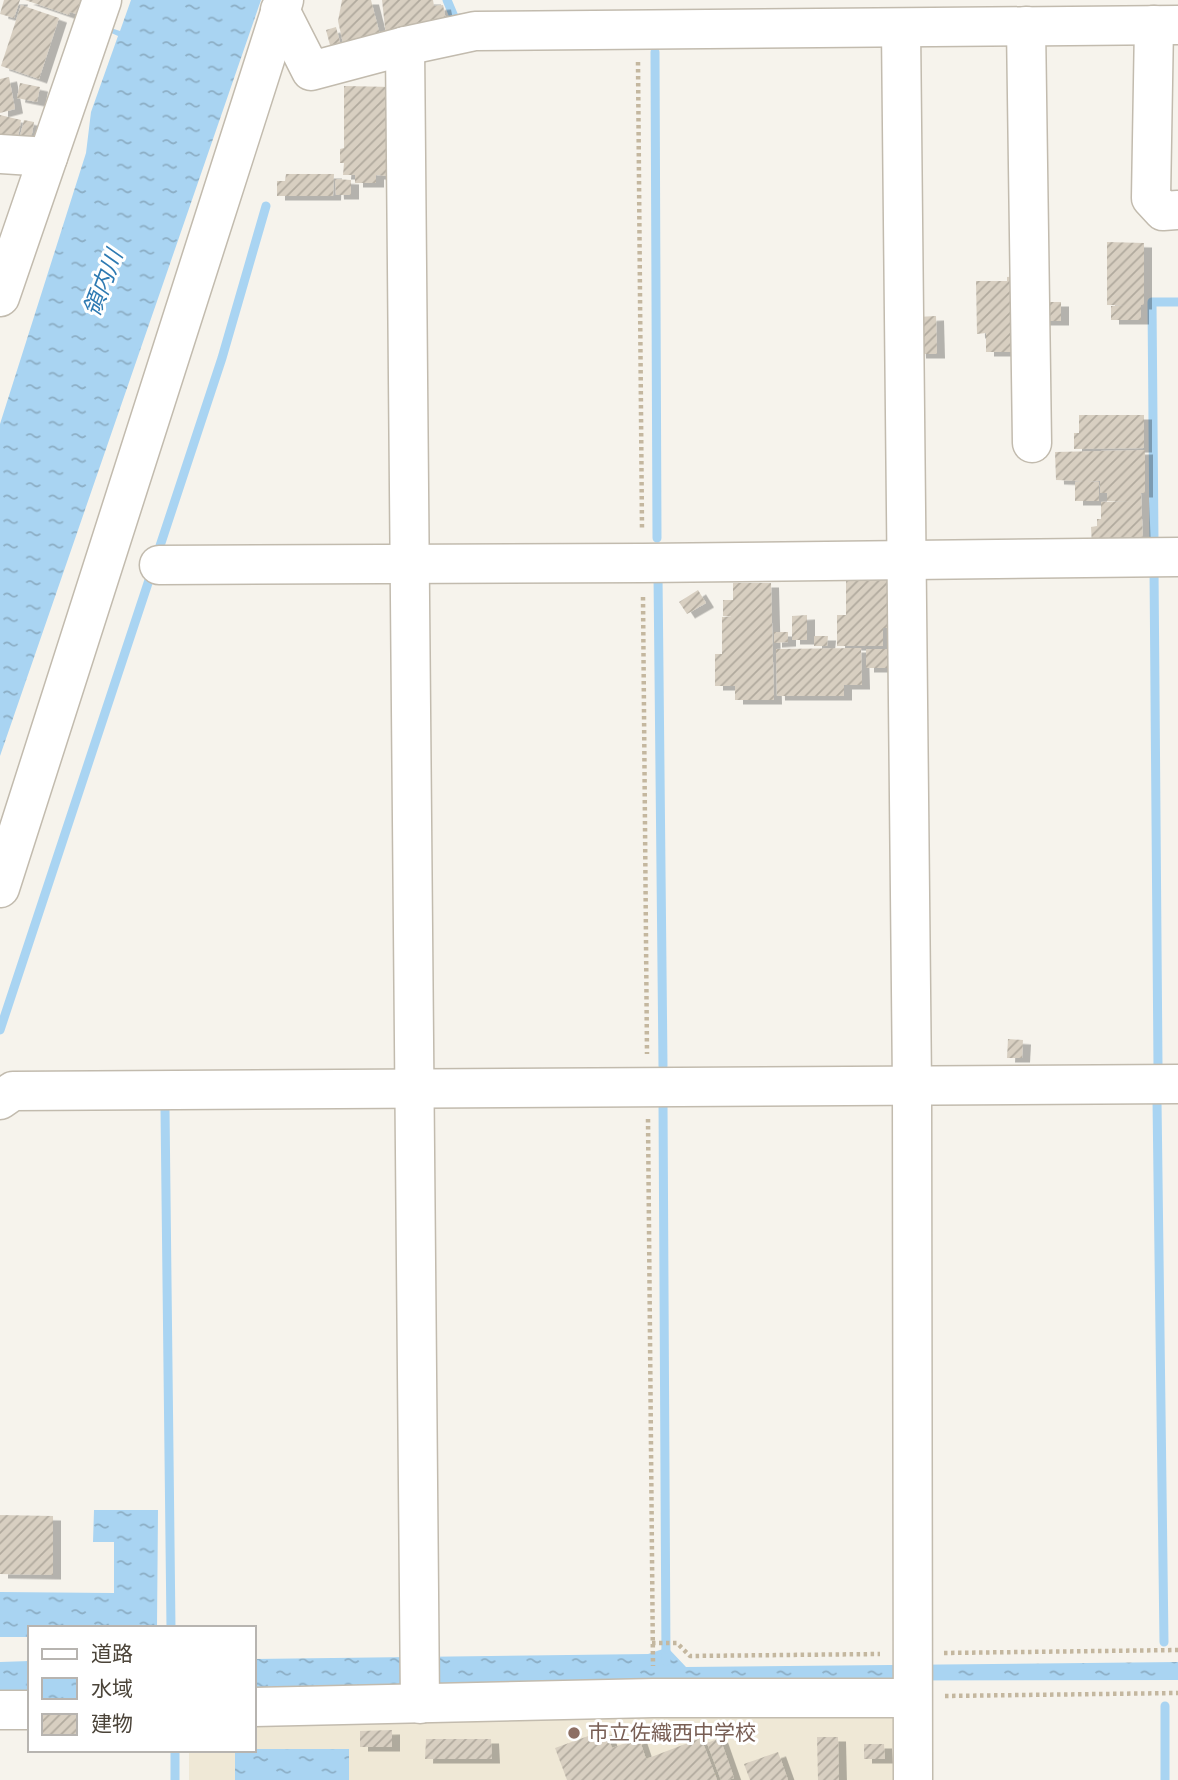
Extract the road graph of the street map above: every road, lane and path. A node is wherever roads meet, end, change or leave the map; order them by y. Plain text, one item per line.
1 (102, 0) edge
2 (282, 5) edge
3 (730, 15) edge
4 (1035, 18) edge
5 (1166, 25) edge
6 (901, 27) junction
7 (637, 29) junction
8 (405, 46) junction
9 (0, 154) edge
10 (48, 157) junction
11 (1178, 210) edge
12 (0, 297) edge
13 (1032, 443) dead end
14 (1178, 557) edge
15 (907, 560) junction
16 (411, 564) junction
17 (643, 564) junction
18 (159, 565) dead end
19 (0, 888) edge
20 (1178, 1084) edge
21 (912, 1086) junction
22 (648, 1087) junction
23 (414, 1089) junction
24 (0, 1100) edge
25 (677, 1643) dead end
26 (912, 1685) junction
27 (1178, 1693) edge
28 (420, 1700) junction
29 (256, 1707) edge
30 (0, 1710) edge
31 (28, 1710) edge
32 (913, 1780) edge

1 - 10 street
2 - 8 street
2 - 19 street
3 - 6 street
3 - 7 street
4 - 5 street
4 - 6 street
4 - 13 street
5 - 11 street
6 - 15 street
7 - 8 street
7 - 17 path
8 - 16 street
9 - 10 street
10 - 12 street
14 - 15 street
15 - 17 street
15 - 21 street
16 - 17 street
16 - 18 street
16 - 23 street
17 - 22 path
20 - 21 street
21 - 22 street
21 - 26 street
22 - 23 street
22 - 25 path
23 - 24 street
23 - 28 street
26 - 27 path
26 - 28 street
26 - 32 street
28 - 29 street
30 - 31 street

